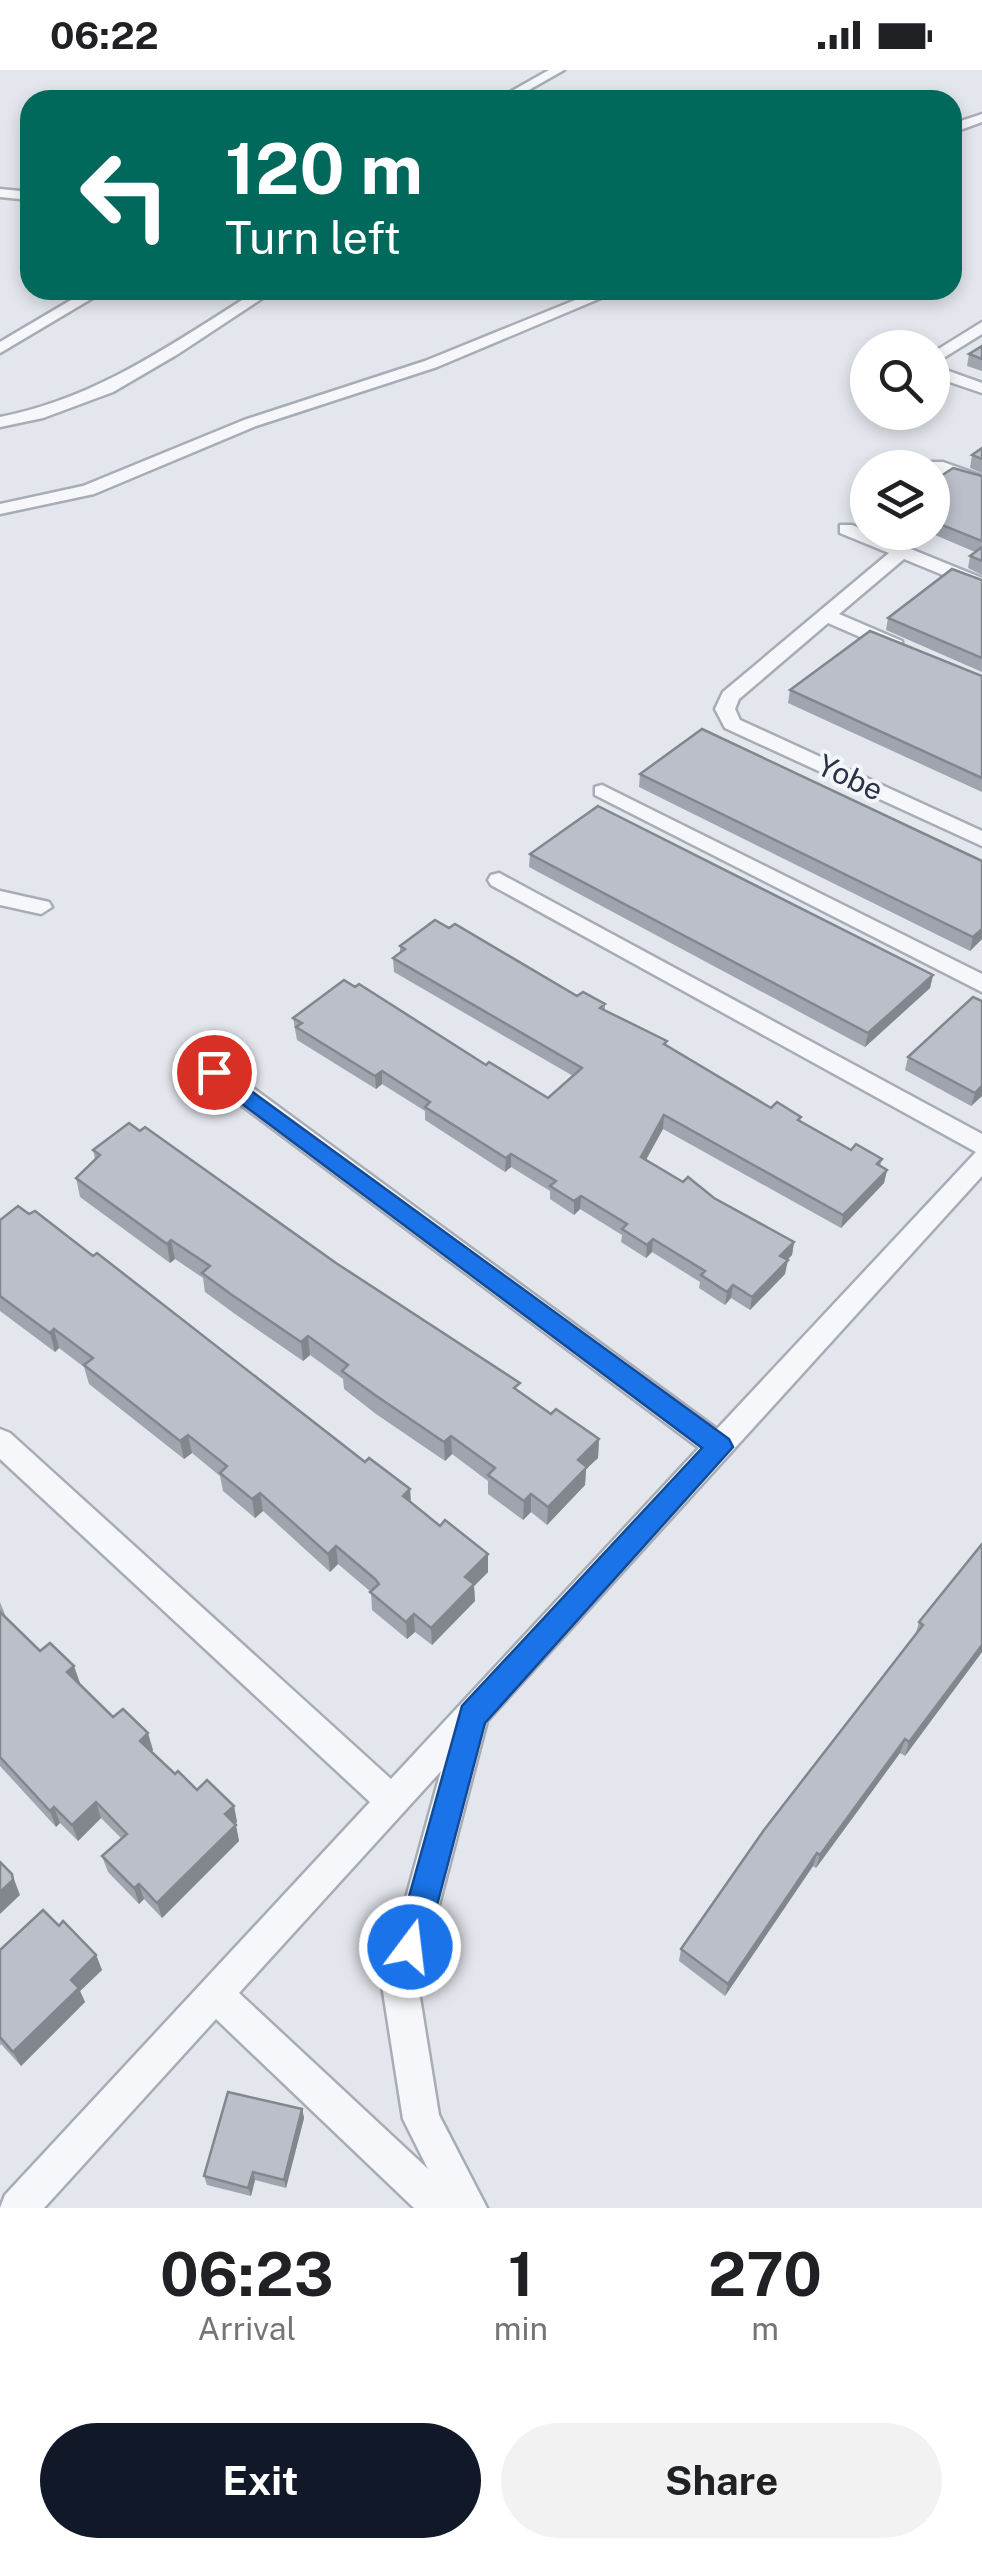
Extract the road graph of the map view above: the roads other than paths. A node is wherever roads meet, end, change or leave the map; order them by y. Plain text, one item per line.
1 (558, 70) edge
2 (521, 90) edge
3 (81, 300) edge
4 (252, 300) edge
5 (589, 300) edge
6 (982, 327) edge
7 (0, 348) edge
8 (950, 348) edge
9 (950, 376) edge
10 (982, 388) edge
11 (0, 422) edge
12 (950, 471) edge
13 (982, 482) edge
14 (0, 509) edge
15 (846, 529) dead end
16 (902, 552) junction
17 (982, 585) edge
18 (828, 616) junction
19 (913, 653) edge
20 (602, 790) dead end
21 (982, 838) edge
22 (499, 880) dead end
23 (0, 898) edge
24 (41, 906) dead end
25 (982, 984) edge
26 (214, 1072) dead end
27 (982, 1145) edge
28 (982, 1160) edge
29 (0, 1442) edge
30 (720, 1447) junction
31 (472, 1716) junction
32 (393, 1802) junction
33 (215, 1994) junction
34 (18, 2208) edge
35 (441, 2208) edge
36 (468, 2208) edge

1 - 2 street
3 - 7 street
4 - 11 street
5 - 14 street
6 - 8 street
9 - 10 street
12 - 13 street
15 - 16 street
16 - 17 street
16 - 18 street
18 - 19 street
18 - 21 street, Yobe
20 - 25 street
22 - 27 street
23 - 24 street
26 - 30 street
28 - 30 street
29 - 32 street
30 - 31 street
31 - 32 street
31 - 36 street
32 - 33 street
33 - 34 street
33 - 35 street

